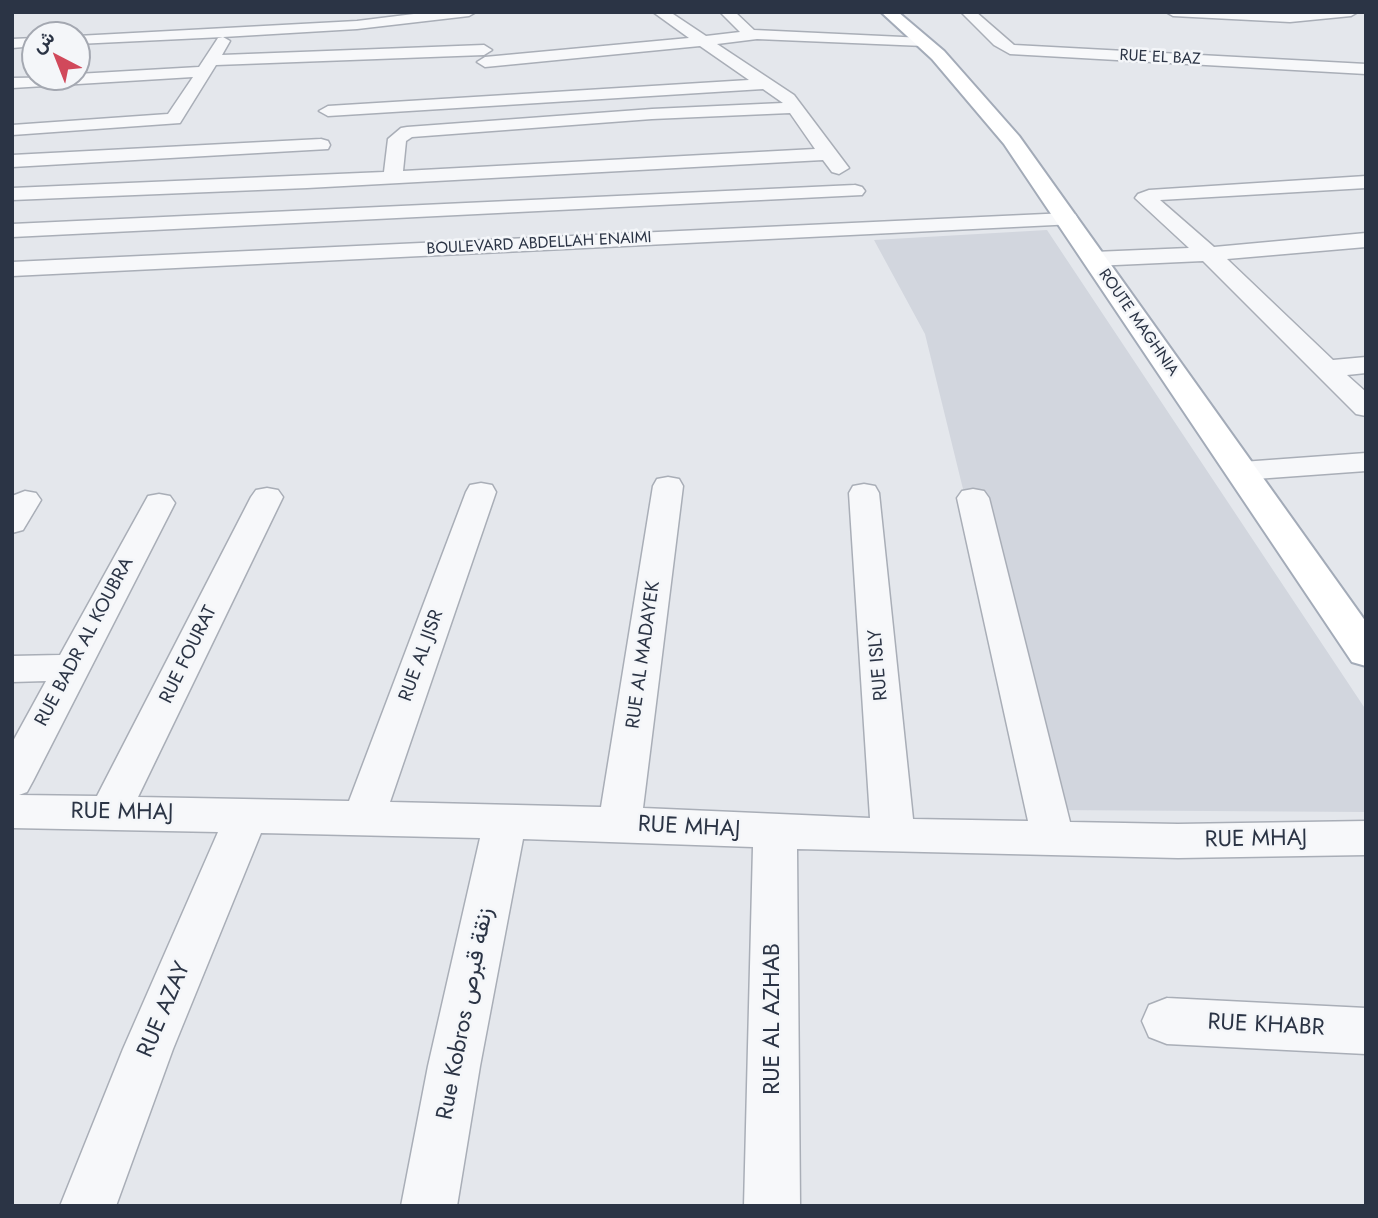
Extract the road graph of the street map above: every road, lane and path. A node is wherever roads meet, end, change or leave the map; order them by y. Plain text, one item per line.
1 (469, 12) edge
2 (660, 12) edge
3 (727, 12) edge
4 (888, 12) edge
5 (968, 12) edge
6 (1173, 12) edge
7 (1350, 12) edge
8 (159, 16) dead end
9 (358, 19) edge
10 (802, 21) dead end
11 (288, 29) junction
12 (229, 32) junction
13 (754, 34) junction
14 (91, 35) edge
15 (141, 37) junction
16 (420, 37) edge
17 (820, 37) junction
18 (705, 42) junction
19 (924, 42) junction
20 (640, 49) junction
21 (191, 53) dead end
22 (574, 55) junction
23 (344, 56) junction
24 (484, 56) edge
25 (276, 58) junction
26 (211, 61) junction
27 (1312, 66) junction
28 (1366, 69) edge
29 (555, 76) junction
30 (1344, 83) dead end
31 (769, 84) junction
32 (16, 86) edge
33 (695, 87) junction
34 (622, 90) junction
35 (192, 93) junction
36 (167, 95) dead end
37 (796, 108) junction
38 (727, 110) junction
39 (328, 111) junction
40 (652, 114) junction
41 (576, 118) junction
42 (485, 126) junction
43 (12, 130) edge
44 (321, 145) junction
45 (743, 145) junction
46 (664, 149) junction
47 (582, 154) junction
48 (829, 154) junction
49 (486, 160) junction
50 (12, 161) edge
51 (393, 176) junction
52 (1366, 182) edge
53 (307, 183) junction
54 (855, 191) junction
55 (12, 194) edge
56 (1067, 219) junction
57 (882, 228) junction
58 (12, 231) edge
59 (291, 237) junction
60 (1366, 240) edge
61 (1209, 254) junction
62 (1094, 259) junction
63 (12, 269) edge
64 (1366, 365) edge
65 (1326, 369) junction
66 (1366, 408) edge
67 (1366, 462) edge
68 (1242, 471) junction
69 (668, 486) dead end
70 (481, 492) dead end
71 (864, 493) dead end
72 (267, 497) dead end
73 (973, 498) dead end
74 (159, 503) dead end
75 (1366, 652) edge
76 (70, 668) junction
77 (12, 669) edge
78 (12, 781) edge
79 (12, 811) edge
80 (110, 812) junction
81 (246, 817) junction
82 (363, 820) junction
83 (505, 822) junction
84 (620, 824) junction
85 (775, 832) junction
86 (893, 836) junction
87 (1366, 838) edge
88 (1054, 839) junction
89 (1167, 1021) dead end
90 (1366, 1031) edge
91 (88, 1206) edge
92 (429, 1206) edge
93 (772, 1206) edge

1 - 16 street
2 - 18 street
3 - 13 street
4 - 19 main road, ROUTE MAGHNIA
5 - 27 street, RUE EL BAZ
6 - 7 street
8 - 15 street
9 - 11 street
9 - 16 street
9 - 23 street
10 - 17 street
11 - 12 street
11 - 25 street
12 - 15 street
12 - 26 street
13 - 17 street
13 - 18 street
14 - 15 street
16 - 23 street
16 - 24 street
17 - 19 street
18 - 20 street
18 - 31 street
19 - 56 main road, ROUTE MAGHNIA
20 - 22 street
20 - 33 street
21 - 26 street
22 - 29 street
22 - 34 street
23 - 25 street
23 - 39 street
24 - 29 street
24 - 29 street
24 - 39 street
24 - 42 street
25 - 26 street
26 - 32 street
26 - 35 street
27 - 28 street, RUE EL BAZ
27 - 30 street
29 - 34 street
31 - 33 street
31 - 37 street
33 - 34 street
35 - 36 street
35 - 43 street
37 - 38 street
37 - 48 street
38 - 40 street
38 - 45 street
39 - 44 street
40 - 41 street
40 - 46 street
41 - 42 street
41 - 47 street
42 - 49 street
42 - 51 street
44 - 50 street
44 - 53 street
45 - 46 street
45 - 48 street
46 - 47 street
47 - 49 street
48 - 54 street
49 - 51 street
51 - 53 street
52 - 61 street
53 - 55 street
53 - 59 street
54 - 57 street
54 - 59 street
56 - 57 street, BOULEVARD ABDELLAH ENAIMI
56 - 62 main road, ROUTE MAGHNIA
57 - 59 street, BOULEVARD ABDELLAH ENAIMI
58 - 59 street
59 - 63 street, BOULEVARD ABDELLAH ENAIMI
60 - 61 street
61 - 62 street
61 - 65 street
62 - 68 main road, ROUTE MAGHNIA
64 - 65 street
65 - 66 street
67 - 68 street
68 - 75 main road, ROUTE MAGHNIA
69 - 84 street, RUE AL MADAYEK
70 - 82 street, RUE AL JISR
71 - 86 street, RUE ISLY
72 - 80 street, RUE FOURAT
73 - 88 street
74 - 76 street, RUE BADR AL KOUBRA
76 - 77 street
76 - 78 street, RUE BADR AL KOUBRA
79 - 80 street, RUE MHAJ
80 - 81 street, RUE MHAJ
81 - 82 street, RUE MHAJ
81 - 91 street, RUE AZAY
82 - 83 street, RUE MHAJ
83 - 84 street, RUE MHAJ
83 - 92 street, Rue Kobros زنقة قبرص
84 - 85 street, RUE MHAJ
85 - 86 street, RUE MHAJ
85 - 93 street, RUE AL AZHAB
86 - 88 street, RUE MHAJ
87 - 88 street, RUE MHAJ
89 - 90 street, RUE KHABR

